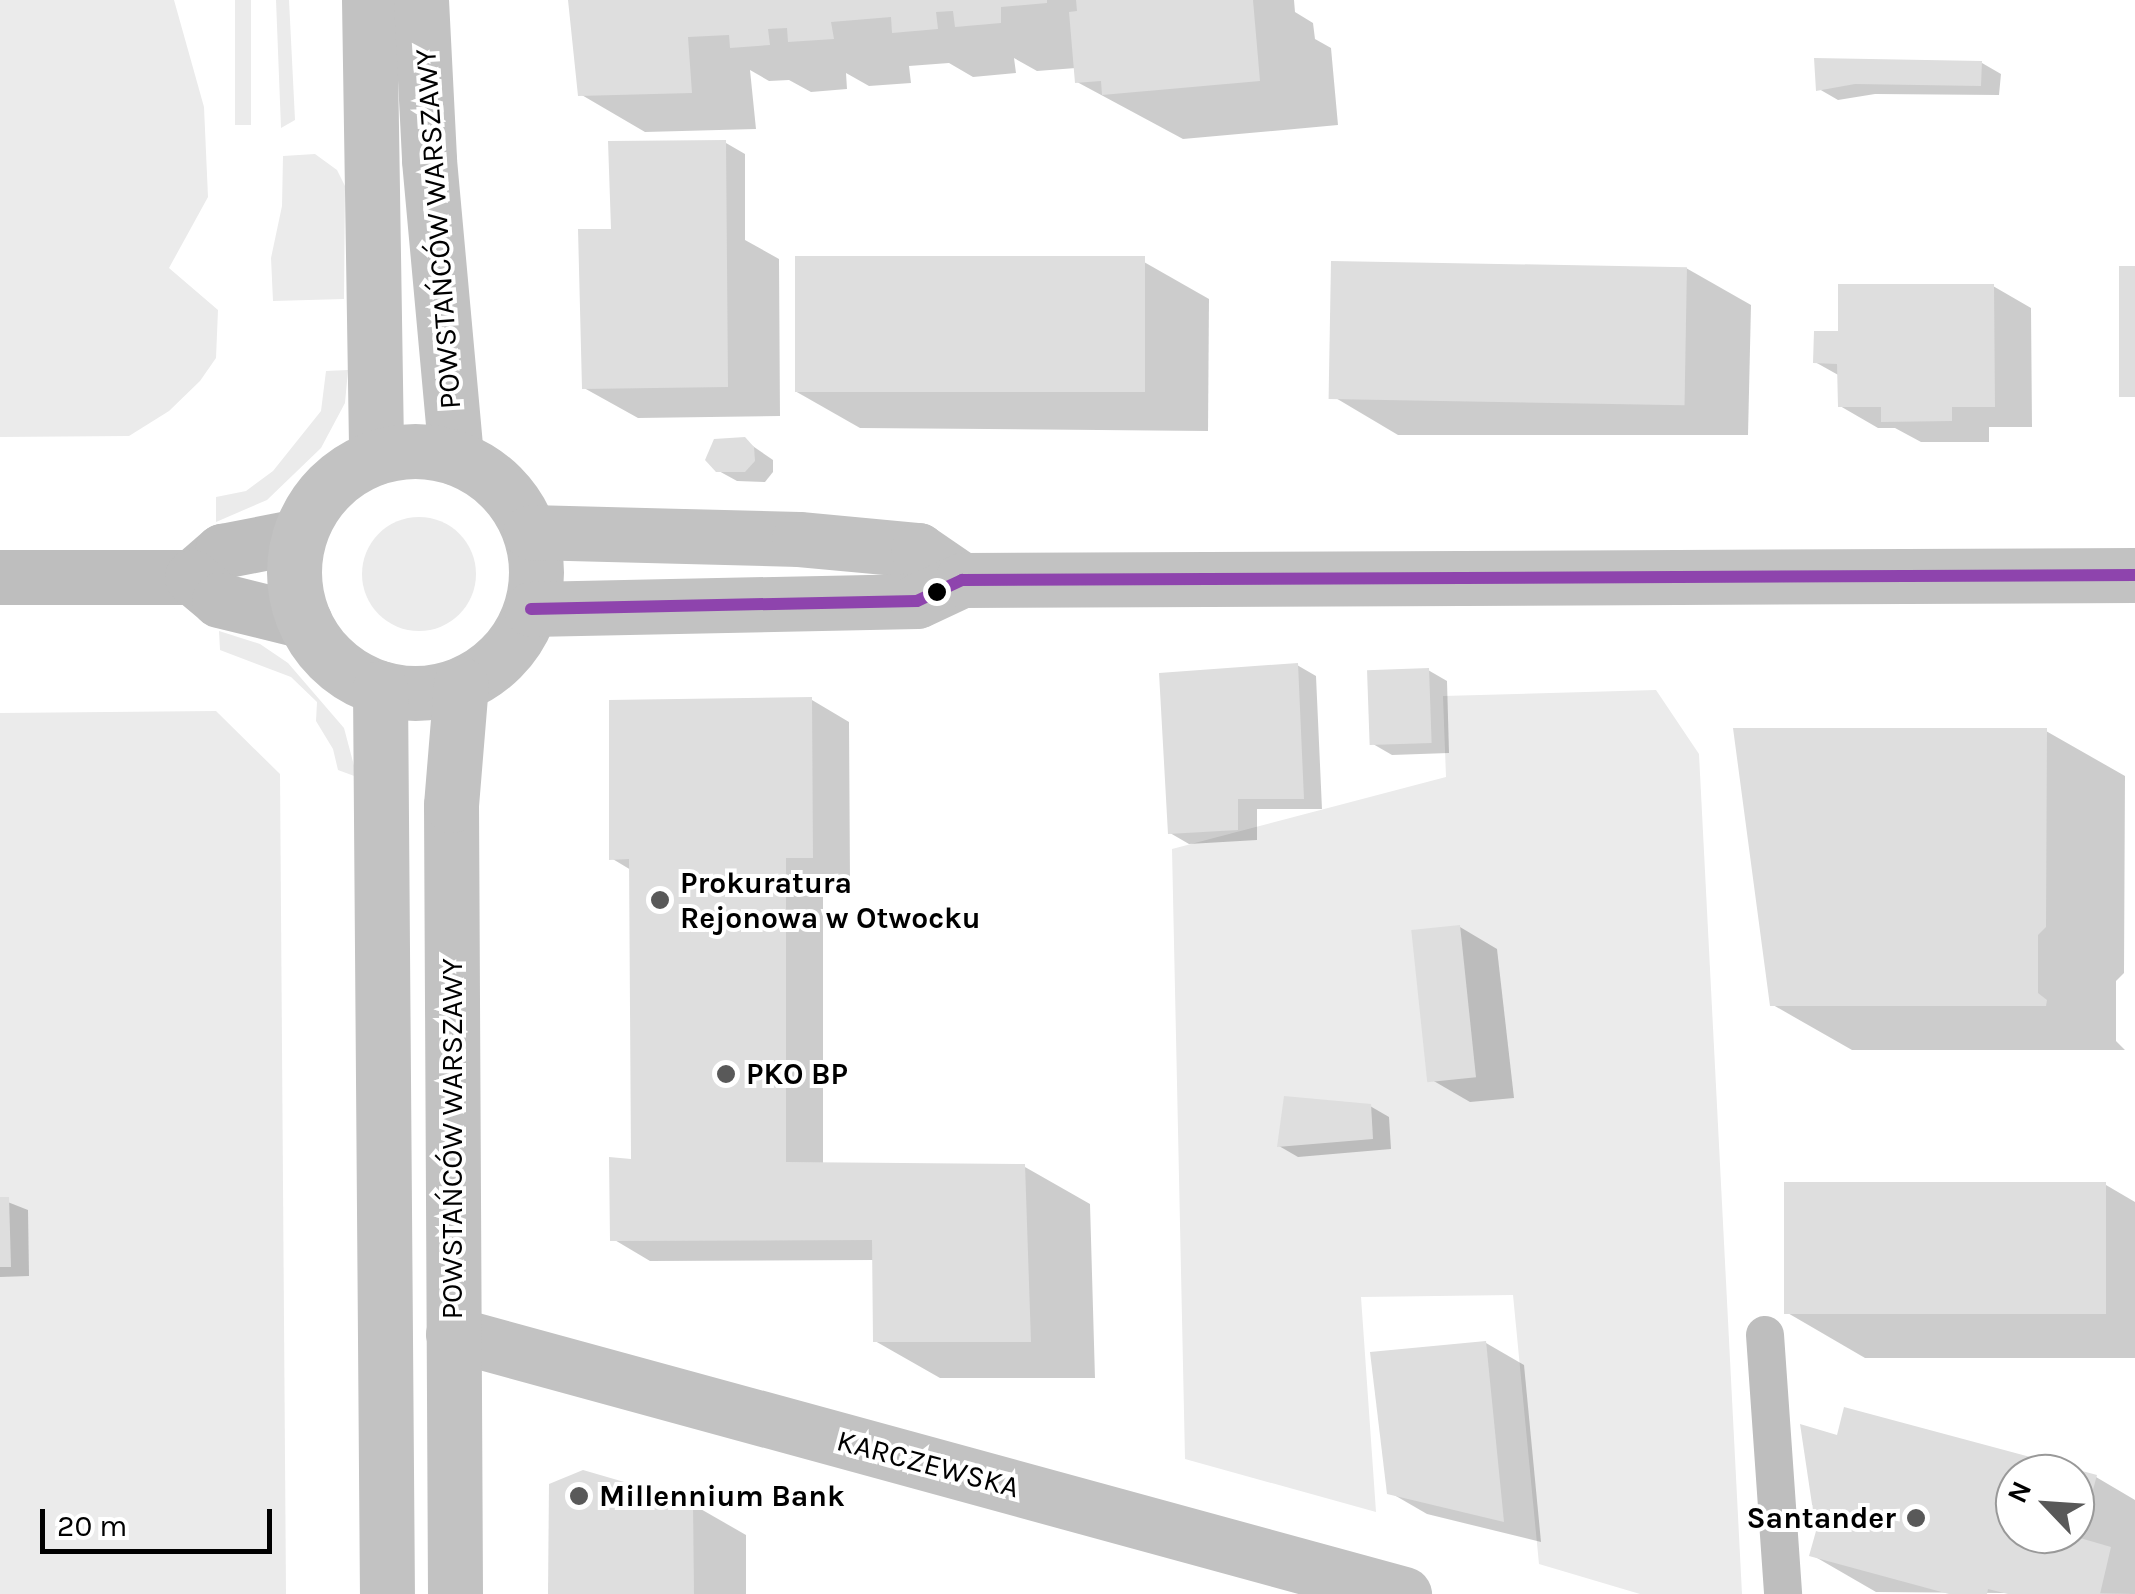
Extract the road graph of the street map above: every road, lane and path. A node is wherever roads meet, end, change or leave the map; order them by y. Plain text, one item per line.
1 (369, 0) edge
2 (421, 0) edge
3 (376, 457) junction
4 (456, 458) junction
5 (530, 532) junction
6 (298, 536) junction
7 (2135, 575) edge
8 (0, 577) edge
9 (192, 577) junction
10 (962, 580) junction
11 (531, 609) junction
12 (304, 622) junction
13 (462, 684) junction
14 (380, 688) junction
15 (453, 1334) junction
16 (1765, 1335) dead end
17 (386, 1594) edge
18 (455, 1594) edge
19 (1404, 1594) edge
20 (1782, 1594) edge

1 - 3 main road, POWSTAŃCÓW WARSZAWY
2 - 4 main road, POWSTAŃCÓW WARSZAWY
3 - 4 main road
3 - 6 main road
4 - 5 main road
5 - 10 main road
5 - 11 main road
6 - 9 street
6 - 12 main road
7 - 10 main road
8 - 9 street
9 - 12 street
10 - 11 main road
11 - 13 main road
12 - 14 main road
13 - 14 main road
13 - 15 main road, POWSTAŃCÓW WARSZAWY
14 - 17 main road
15 - 18 main road, POWSTAŃCÓW WARSZAWY
15 - 19 main road, KARCZEWSKA
16 - 20 lane

